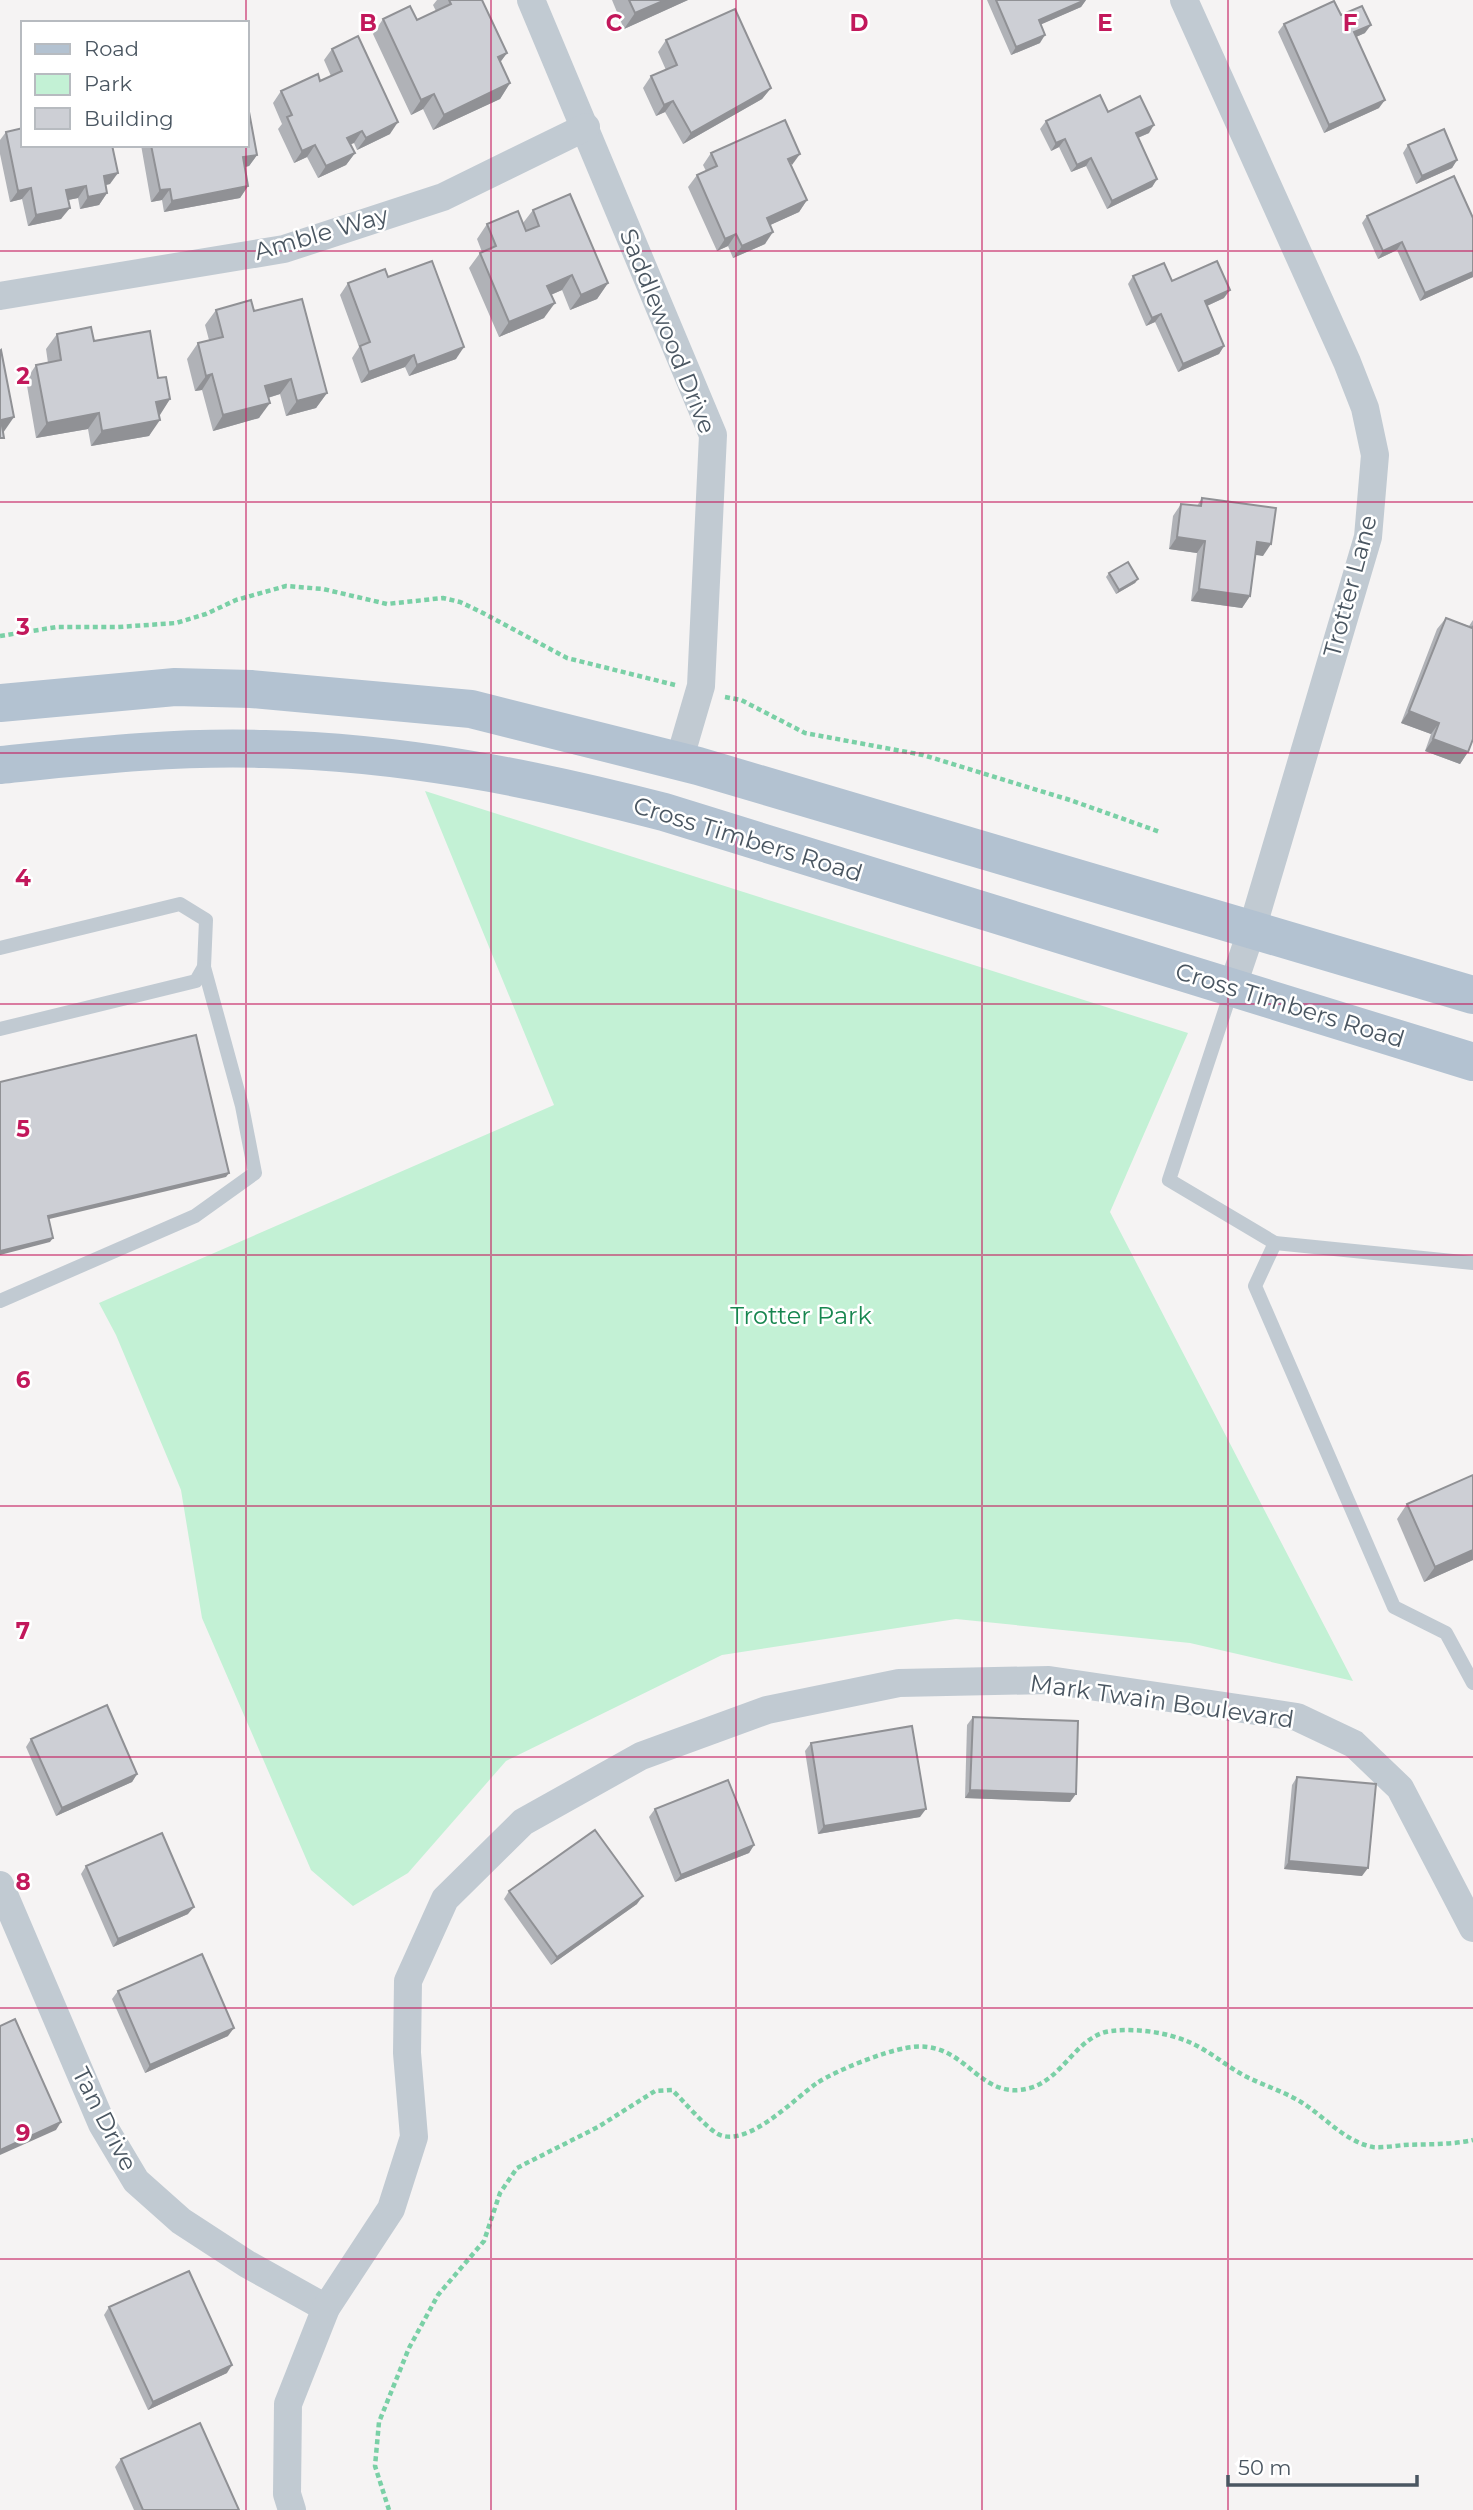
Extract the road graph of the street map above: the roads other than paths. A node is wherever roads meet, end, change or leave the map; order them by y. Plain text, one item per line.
1 (531, 0) edge
2 (1184, 0) edge
3 (586, 127) junction
4 (0, 296) edge
5 (0, 704) edge
6 (679, 761) junction
7 (0, 765) edge
8 (1252, 929) junction
9 (0, 948) edge
10 (204, 967) junction
11 (1232, 988) junction
12 (1473, 995) edge
13 (0, 1029) edge
14 (1473, 1062) edge
15 (1275, 1243) junction
16 (1473, 1263) edge
17 (0, 1301) edge
18 (1473, 1683) edge
19 (0, 1885) edge
20 (1473, 1928) edge
21 (326, 2308) junction
22 (292, 2510) edge

1 - 3 street, Saddlewood Drive
2 - 8 street, Trotter Lane
3 - 4 street, Amble Way
3 - 6 street, Saddlewood Drive
5 - 6 main road
6 - 8 main road
7 - 11 main road, Cross Timbers Road
8 - 11 street, Trotter Lane
8 - 12 main road
9 - 10 lane
10 - 13 lane
10 - 17 lane
11 - 14 main road, Cross Timbers Road
11 - 15 lane
15 - 16 lane
15 - 18 lane
19 - 21 street, Tan Drive
20 - 21 street, Mark Twain Boulevard
21 - 22 street, Mark Twain Boulevard

